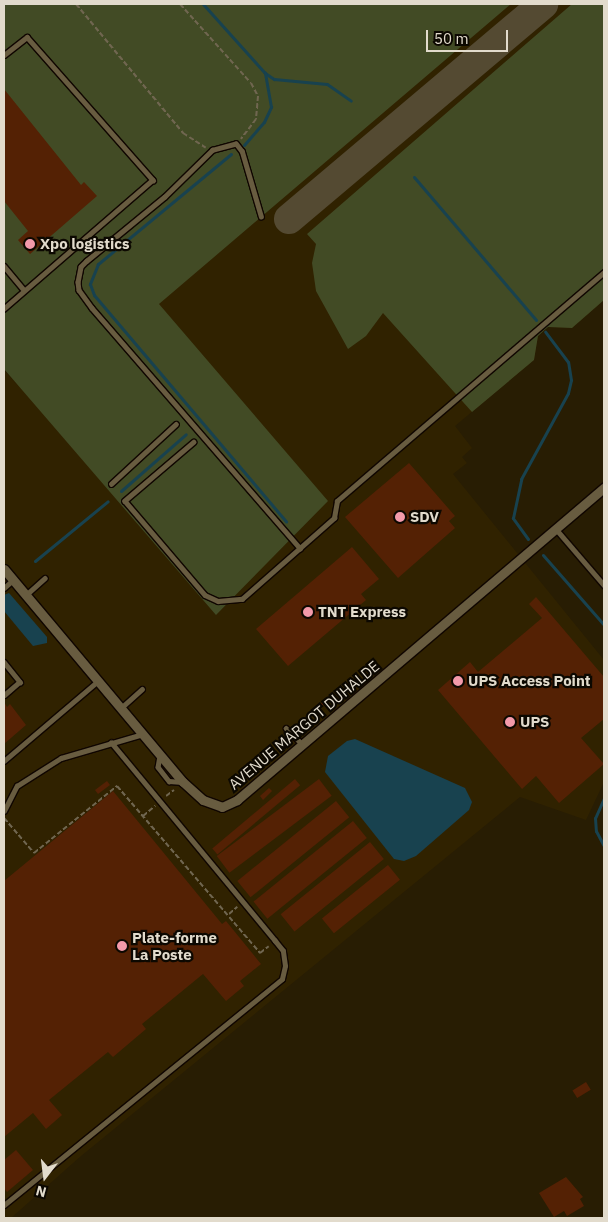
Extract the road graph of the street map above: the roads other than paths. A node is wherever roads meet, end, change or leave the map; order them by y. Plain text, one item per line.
1 (4, 55) edge
2 (261, 217) dead end
3 (4, 266) edge
4 (604, 272) edge
5 (24, 290) junction
6 (4, 309) edge
7 (176, 424) dead end
8 (194, 442) dead end
9 (111, 484) dead end
10 (604, 488) edge
11 (556, 529) junction
12 (300, 548) junction
13 (4, 569) edge
14 (45, 578) dead end
15 (14, 580) junction
16 (604, 585) edge
17 (4, 588) edge
18 (26, 595) junction
19 (4, 662) edge
20 (98, 681) junction
21 (142, 689) dead end
22 (4, 695) edge
23 (121, 708) junction
24 (286, 728) dead end
25 (143, 734) junction
26 (111, 744) junction
27 (302, 745) junction
28 (4, 761) edge
29 (4, 811) edge
30 (4, 1205) edge

1 - 5 lane
2 - 12 lane
3 - 5 lane
4 - 12 lane
5 - 6 lane
7 - 9 lane
8 - 12 lane
10 - 11 street, AVENUE MARGOT DUHALDE
11 - 16 lane
11 - 27 street, AVENUE MARGOT DUHALDE
13 - 15 street, AVENUE MARGOT DUHALDE
14 - 18 lane
15 - 17 lane
15 - 18 street, AVENUE MARGOT DUHALDE
18 - 20 street, AVENUE MARGOT DUHALDE
19 - 22 lane
20 - 23 street, AVENUE MARGOT DUHALDE
20 - 28 lane
21 - 23 lane
23 - 25 street, AVENUE MARGOT DUHALDE
24 - 27 lane
25 - 26 lane
25 - 27 street, AVENUE MARGOT DUHALDE
26 - 29 lane
26 - 30 lane

